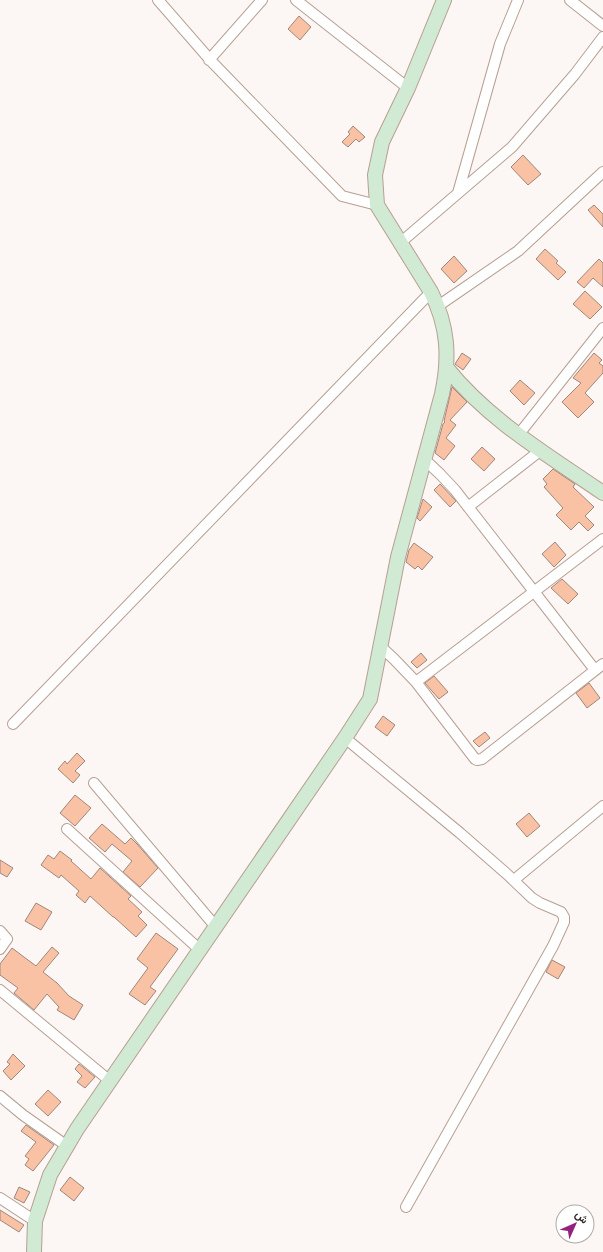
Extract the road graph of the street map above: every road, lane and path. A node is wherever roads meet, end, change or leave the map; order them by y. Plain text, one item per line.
1 (158, 0) edge
2 (262, 0) edge
3 (296, 0) edge
4 (444, 0) edge
5 (518, 0) edge
6 (570, 0) edge
7 (603, 26) edge
8 (603, 36) edge
9 (209, 60) junction
10 (408, 88) junction
11 (603, 172) edge
12 (458, 193) junction
13 (377, 205) junction
14 (400, 243) junction
15 (431, 292) junction
16 (438, 306) junction
17 (603, 328) edge
18 (446, 367) junction
19 (519, 434) junction
20 (541, 450) junction
21 (424, 459) junction
22 (603, 493) edge
23 (468, 507) junction
24 (603, 539) edge
25 (534, 592) junction
26 (381, 647) junction
27 (599, 667) edge
28 (416, 682) junction
29 (13, 724) dead end
30 (345, 738) junction
31 (94, 783) dead end
32 (603, 806) edge
33 (67, 829) dead end
34 (514, 880) junction
35 (216, 926) junction
36 (0, 931) edge
37 (0, 949) edge
38 (200, 950) junction
39 (0, 990) edge
40 (110, 1081) junction
41 (0, 1096) edge
42 (67, 1146) junction
43 (0, 1198) edge
44 (406, 1207) dead end
45 (35, 1221) junction
46 (34, 1252) edge

1 - 9 street
2 - 9 street
3 - 10 street
4 - 10 street
5 - 12 street
6 - 7 street
8 - 12 street
9 - 13 street
10 - 13 street
11 - 16 street
12 - 14 street
13 - 14 street
14 - 15 street
15 - 16 street
15 - 29 street
16 - 18 street
17 - 19 street
18 - 19 street
18 - 21 street
19 - 20 street
20 - 22 street
20 - 23 street
21 - 23 street
21 - 26 street
23 - 25 street
24 - 25 street
25 - 27 street
25 - 28 street
26 - 28 street
26 - 30 street
27 - 28 street
30 - 34 street
30 - 35 street
31 - 35 street
32 - 34 street
33 - 38 street
34 - 44 street
35 - 38 street
36 - 37 street
38 - 40 street
39 - 40 street
40 - 42 street
41 - 42 street
42 - 45 street
43 - 45 street
45 - 46 street

